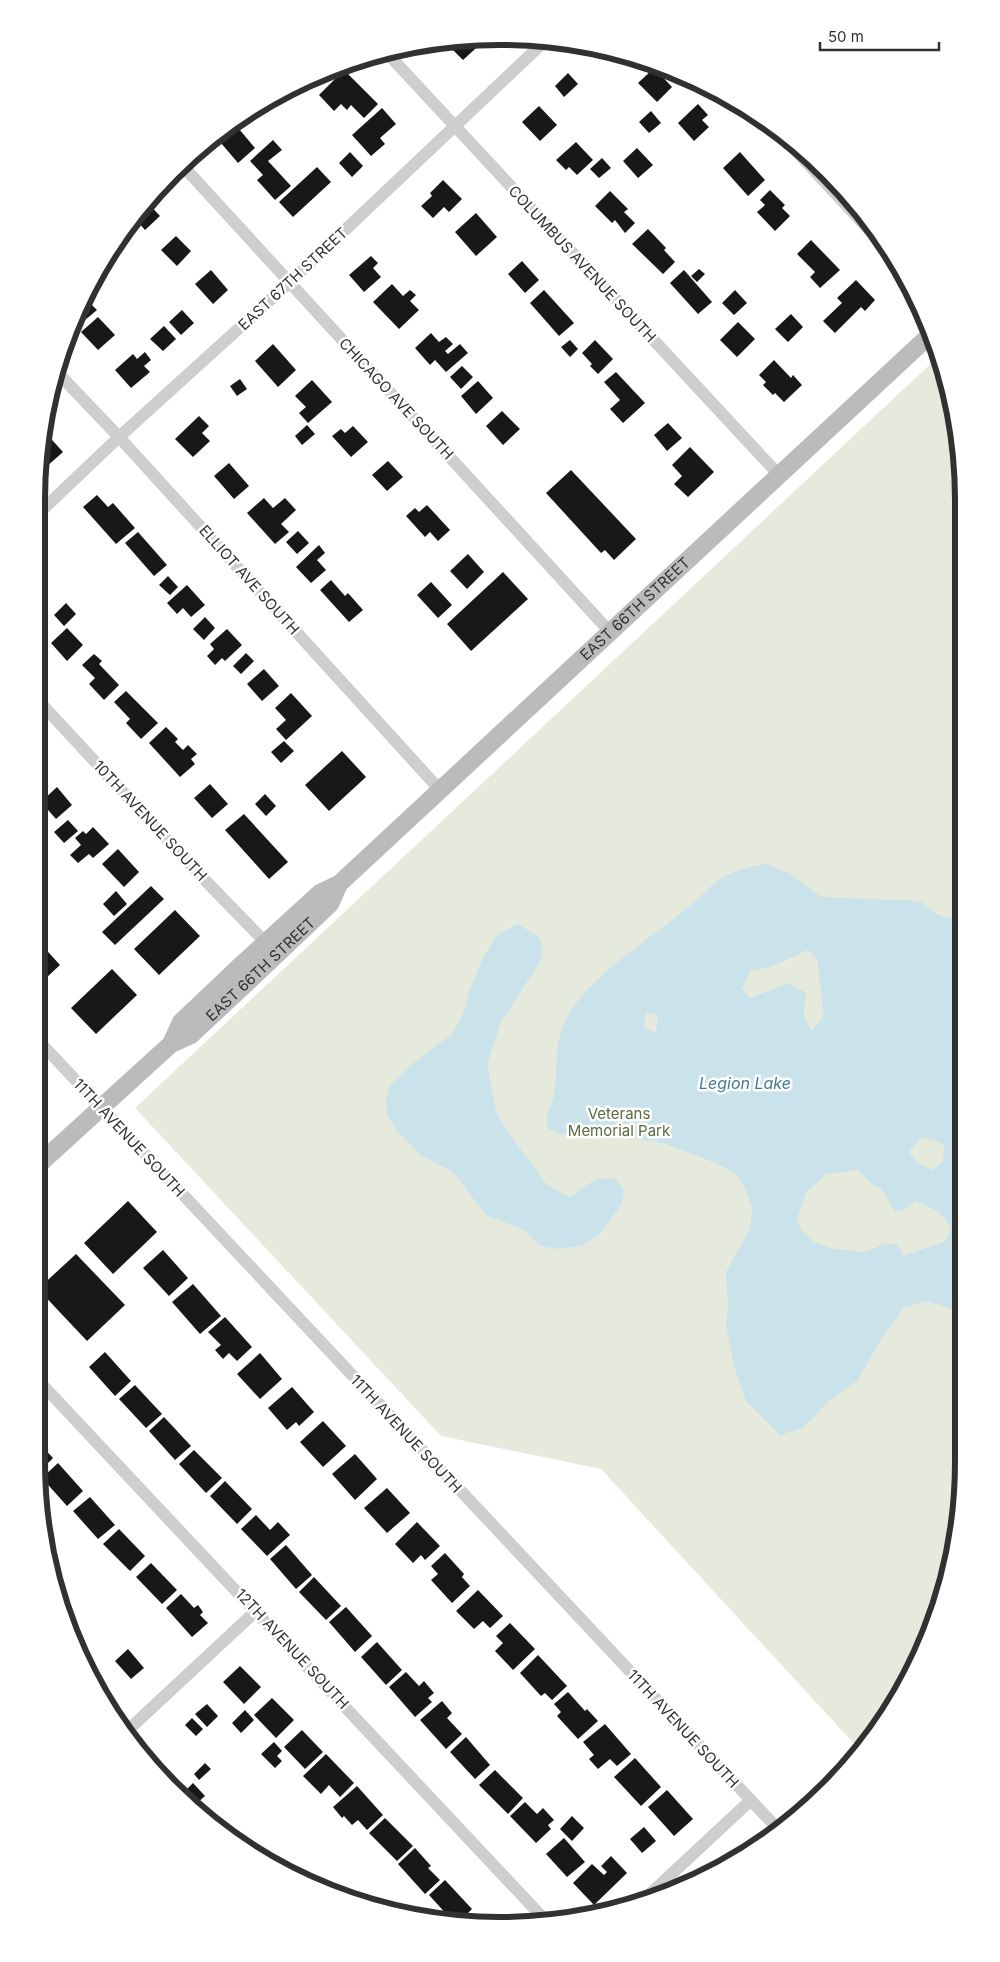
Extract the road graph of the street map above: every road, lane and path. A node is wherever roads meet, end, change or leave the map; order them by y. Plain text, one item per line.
1 (539, 47) edge
2 (393, 58) edge
3 (454, 126) junction
4 (187, 170) edge
5 (815, 172) edge
6 (847, 206) edge
7 (289, 283) junction
8 (925, 339) edge
9 (62, 378) edge
10 (119, 437) junction
11 (778, 474) junction
12 (45, 507) edge
13 (610, 632) junction
14 (45, 708) edge
15 (440, 790) junction
16 (339, 884) junction
17 (265, 942) junction
18 (171, 1044) junction
19 (45, 1048) edge
20 (101, 1108) junction
21 (45, 1158) edge
22 (45, 1388) edge
23 (256, 1611) junction
24 (131, 1727) edge
25 (751, 1800) junction
26 (774, 1825) edge
27 (655, 1890) edge
28 (540, 1915) edge

1 - 3 street, EAST 67TH STREET
2 - 3 street, COLUMBUS AVENUE SOUTH
3 - 7 street, EAST 67TH STREET
3 - 11 street, COLUMBUS AVENUE SOUTH
4 - 7 street, CHICAGO AVE SOUTH
5 - 6 street
7 - 10 street, EAST 67TH STREET
7 - 13 street, CHICAGO AVE SOUTH
8 - 11 main road, EAST 66TH STREET
9 - 10 street, ELLIOT AVE SOUTH
10 - 12 street, EAST 67TH STREET
10 - 15 street, ELLIOT AVE SOUTH
11 - 13 main road, EAST 66TH STREET
13 - 15 main road, EAST 66TH STREET
14 - 17 street, 10TH AVENUE SOUTH
15 - 16 main road, EAST 66TH STREET
16 - 17 main road, EAST 66TH STREET
16 - 18 main road, EAST 66TH STREET
17 - 18 main road, EAST 66TH STREET
18 - 20 main road, EAST 66TH STREET
19 - 20 street, 11TH AVENUE SOUTH
20 - 21 main road, EAST 66TH STREET
20 - 25 street, 11TH AVENUE SOUTH
22 - 23 street, 12TH AVENUE SOUTH
23 - 24 street
23 - 28 street, 12TH AVENUE SOUTH
25 - 26 street, 11TH AVENUE SOUTH
25 - 27 street

